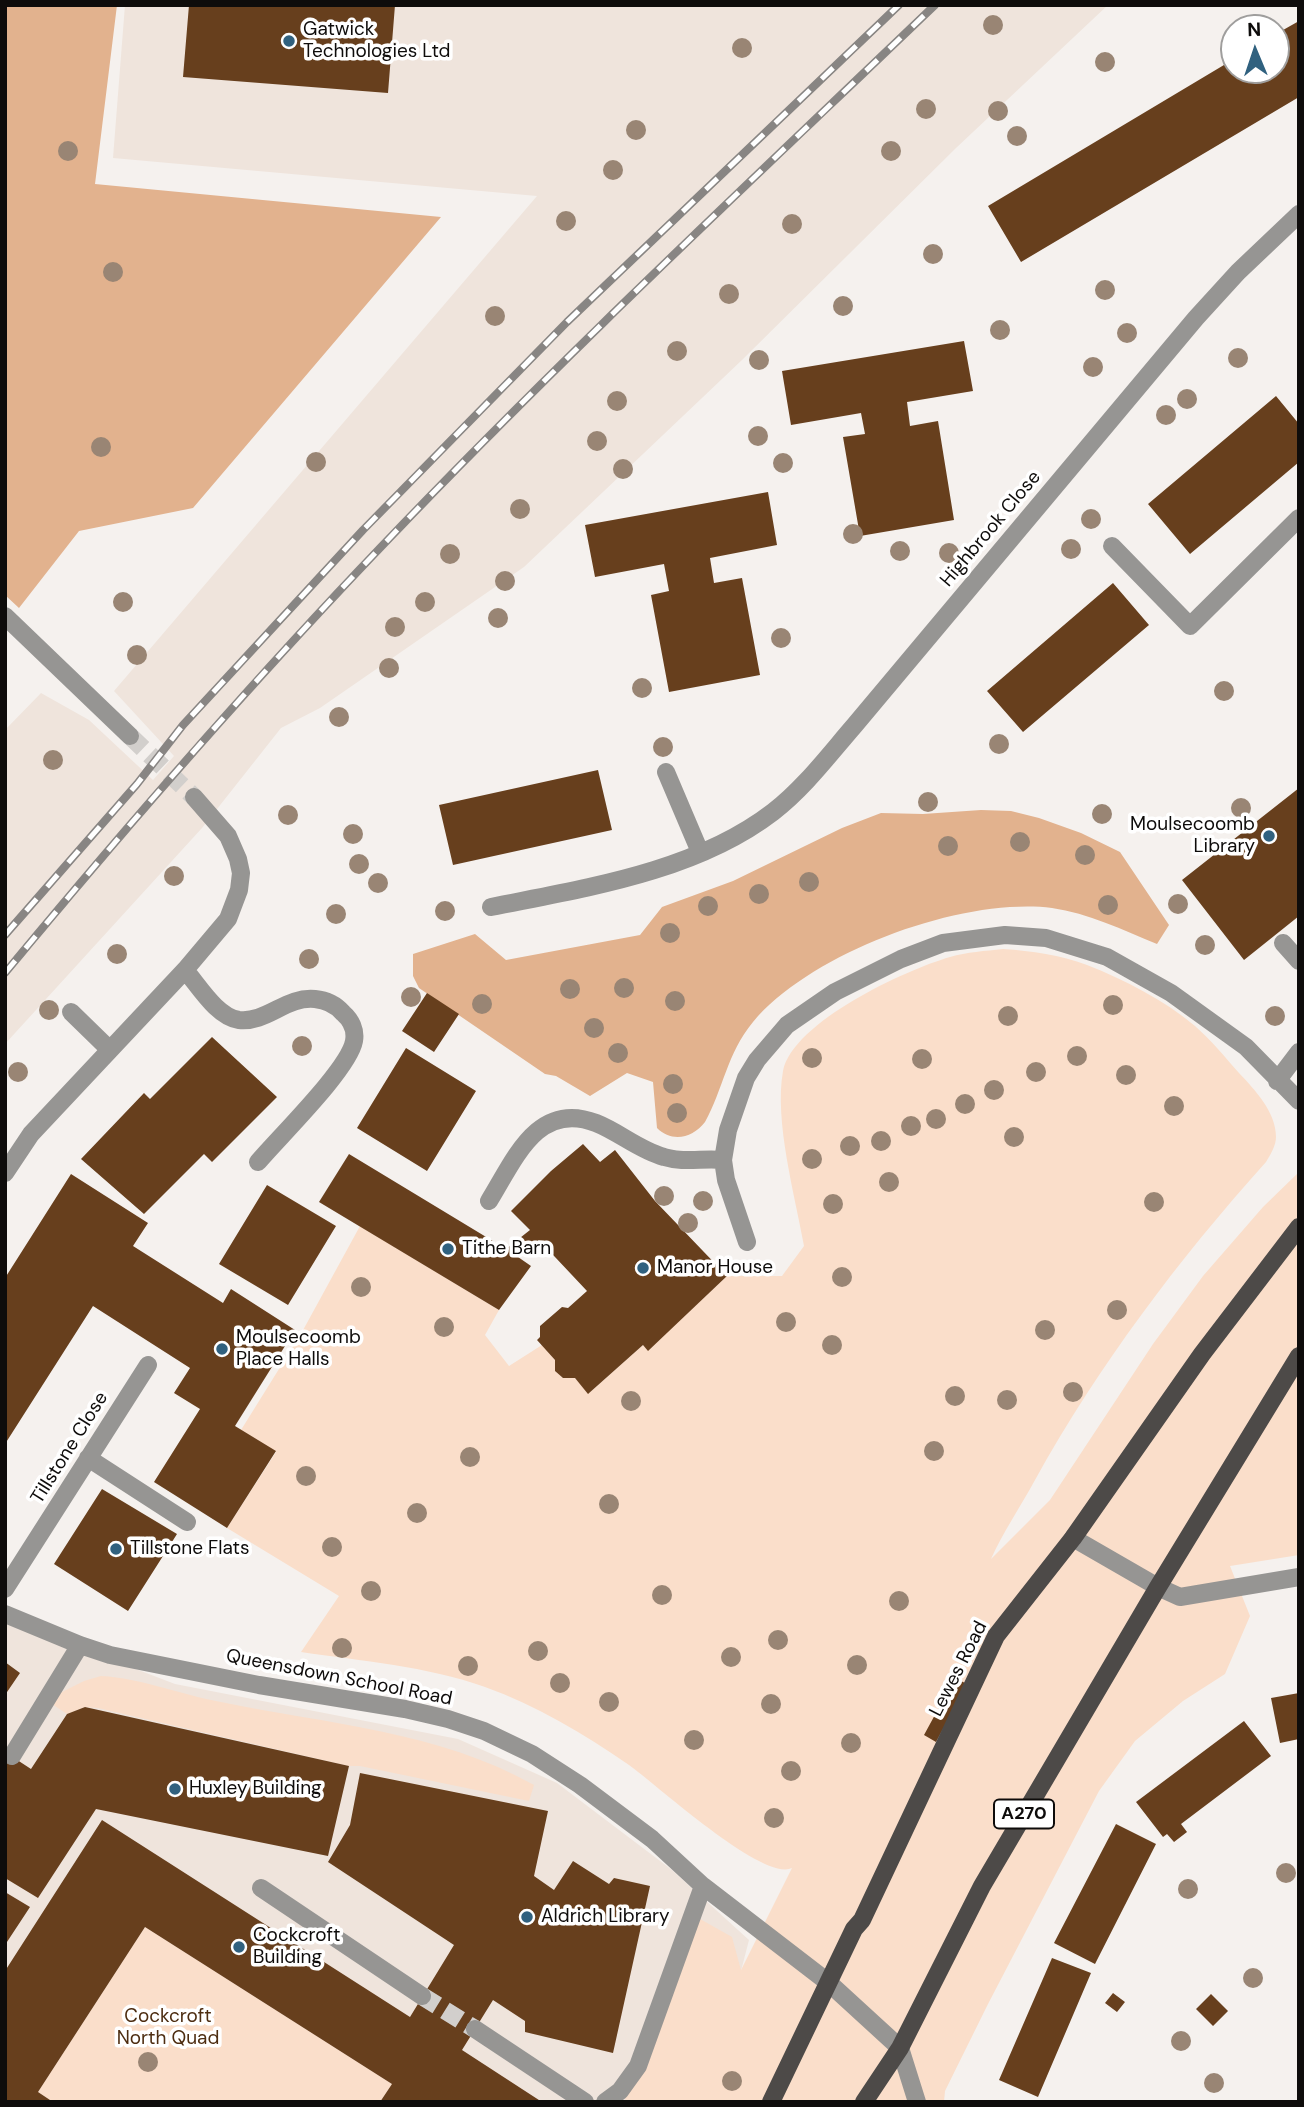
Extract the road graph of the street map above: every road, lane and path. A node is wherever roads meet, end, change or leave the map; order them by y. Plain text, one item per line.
1 (1299, 214) edge
2 (1299, 518) edge
3 (1112, 546) dead end
4 (5, 616) edge
5 (130, 736) tunnel mouth
6 (666, 772) dead end
7 (194, 797) tunnel mouth
8 (700, 852) junction
9 (491, 907) dead end
10 (1283, 943) dead end
11 (1299, 961) edge
12 (185, 970) junction
13 (71, 1012) dead end
14 (110, 1050) junction
15 (1299, 1052) edge
16 (1277, 1081) junction
17 (1299, 1101) edge
18 (723, 1160) junction
19 (258, 1162) dead end
20 (5, 1173) edge
21 (489, 1200) dead end
22 (1299, 1227) edge
23 (747, 1242) dead end
24 (1299, 1356) edge
25 (148, 1365) dead end
26 (88, 1458) junction
27 (187, 1522) dead end
28 (1073, 1538) junction
29 (1299, 1577) edge
30 (1158, 1587) junction
31 (5, 1589) edge
32 (5, 1614) edge
33 (80, 1646) junction
34 (12, 1756) dead end
35 (703, 1886) junction
36 (261, 1888) dead end
37 (829, 1983) junction
38 (422, 1996) tunnel mouth
39 (475, 2029) tunnel mouth
40 (900, 2048) junction
41 (585, 2102) edge
42 (605, 2102) edge
43 (771, 2102) edge
44 (864, 2102) edge
45 (917, 2102) edge

1 - 8 street, Highbrook Close
2 - 3 street
4 - 5 street
6 - 8 street
7 - 12 street
8 - 9 street, Highbrook Close
10 - 11 street
12 - 14 street
12 - 19 street
13 - 14 street
14 - 20 street
15 - 16 street
16 - 17 street
16 - 18 street
18 - 21 street
18 - 23 street
22 - 28 main road, Lewes Road
24 - 30 main road, A270
25 - 26 street, Tillstone Close
26 - 27 street
26 - 31 street, Tillstone Close
28 - 30 street
28 - 37 main road, Lewes Road
29 - 30 street
30 - 40 main road, A270
32 - 33 street, Queensdown School Road
33 - 34 street
33 - 35 street, Queensdown School Road
35 - 37 street, Queensdown School Road
35 - 42 street
36 - 38 street
37 - 40 street, Queensdown School Road
37 - 43 main road, Lewes Road
39 - 41 street
40 - 44 main road, A270
40 - 45 street

